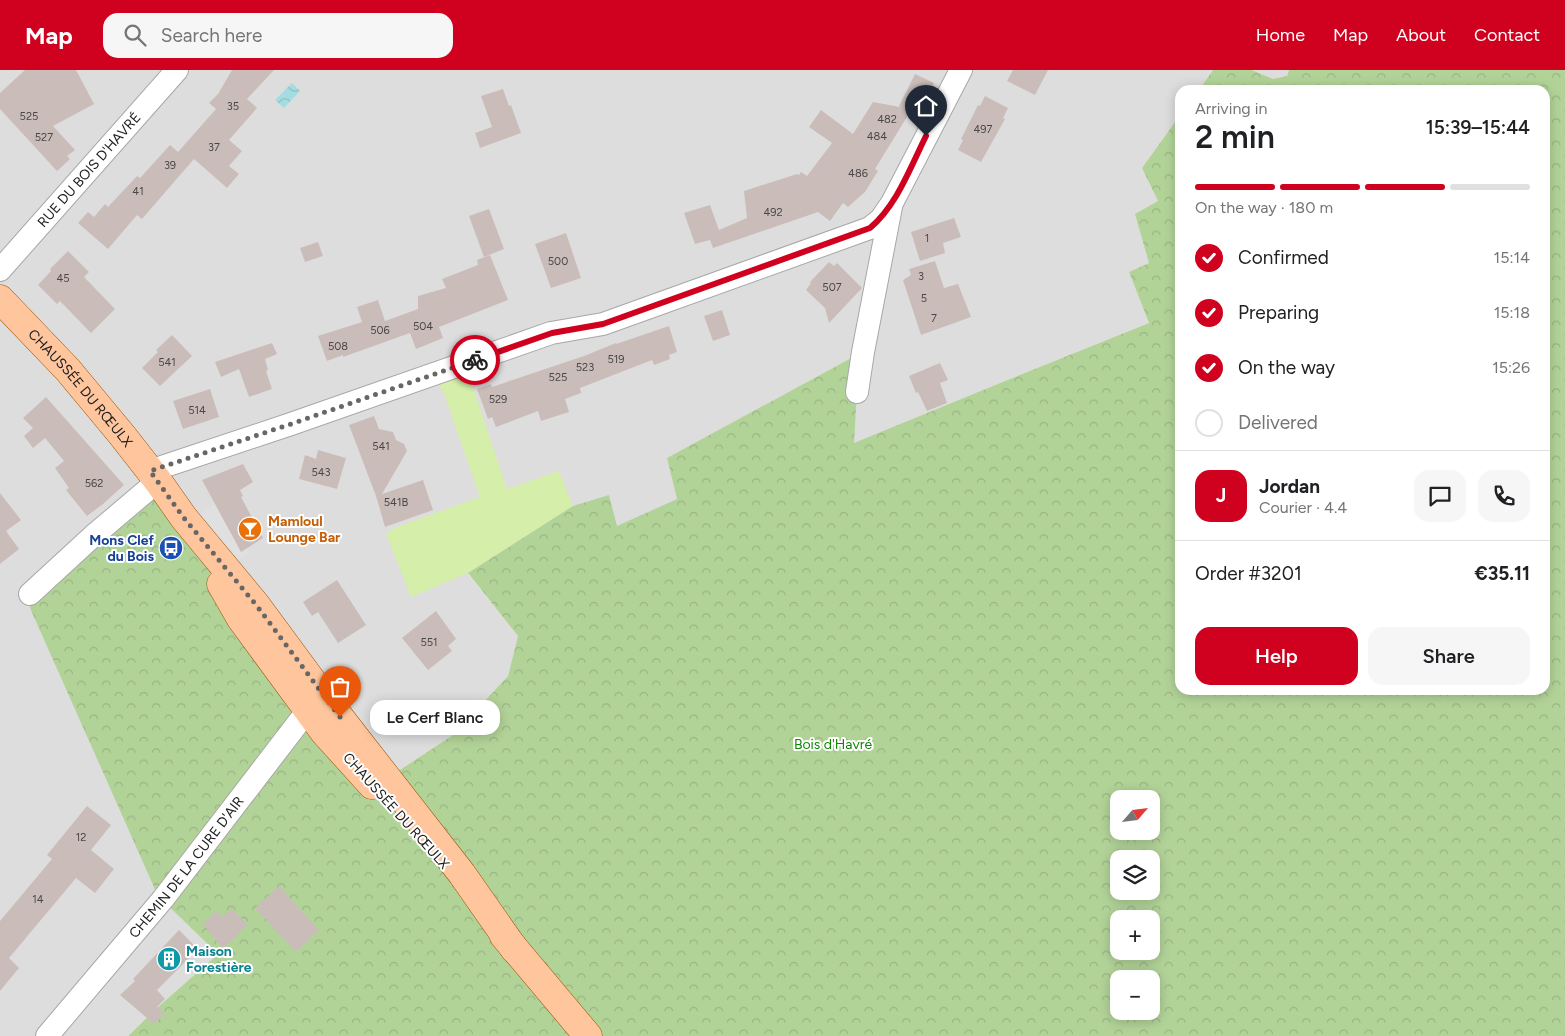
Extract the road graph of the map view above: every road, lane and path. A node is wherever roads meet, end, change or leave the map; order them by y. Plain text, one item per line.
1 (177, 70) edge
2 (961, 70) edge
3 (892, 203) junction
4 (0, 270) edge
5 (0, 299) edge
6 (857, 392) dead end
7 (154, 476) junction
8 (30, 594) dead end
9 (316, 704) junction
10 (515, 950) junction
11 (48, 1036) edge
12 (588, 1036) edge

1 - 4 street, RUE DU BOIS D'HAVRÉ
2 - 3 street
3 - 6 street
3 - 7 street
5 - 7 main road, CHAUSSÉE DU RŒULX
7 - 8 street
7 - 9 main road, CHAUSSÉE DU RŒULX
9 - 10 main road, CHAUSSÉE DU RŒULX
9 - 10 main road, CHAUSSÉE DU RŒULX
9 - 11 street, CHEMIN DE LA CURE D'AIR
10 - 12 main road, CHAUSSÉE DU RŒULX

